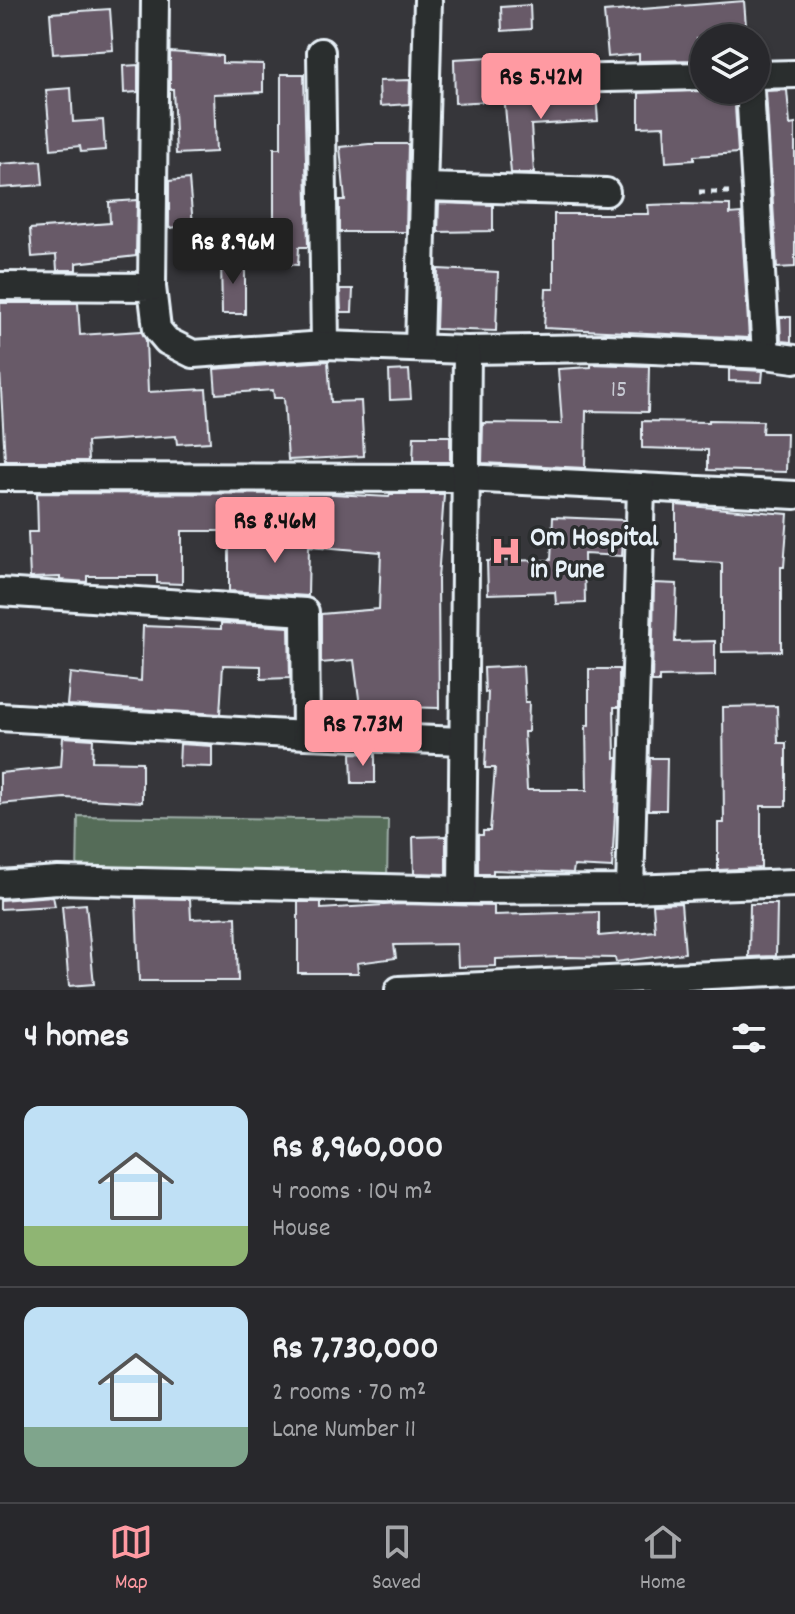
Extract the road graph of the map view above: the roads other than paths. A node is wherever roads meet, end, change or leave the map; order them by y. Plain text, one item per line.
1 (155, 0) edge
2 (428, 0) edge
3 (321, 52) dead end
4 (795, 74) edge
5 (770, 75) edge
6 (690, 76) edge
7 (509, 80) dead end
8 (751, 104) edge
9 (423, 187) junction
10 (606, 192) dead end
11 (0, 286) edge
12 (152, 287) junction
13 (325, 345) junction
14 (419, 348) junction
15 (467, 350) junction
16 (766, 355) junction
17 (795, 359) edge
18 (0, 477) edge
19 (465, 478) junction
20 (641, 487) junction
21 (795, 495) edge
22 (0, 592) edge
23 (0, 717) edge
24 (306, 735) junction
25 (463, 741) junction
26 (795, 883) edge
27 (0, 884) edge
28 (630, 889) junction
29 (462, 890) junction
30 (795, 971) edge
31 (399, 990) edge

1 - 12 street
2 - 9 street
3 - 13 street
4 - 5 street
6 - 7 street
8 - 16 street
9 - 10 street
9 - 14 street
11 - 12 street
12 - 13 street
13 - 14 street
14 - 15 street
15 - 16 street
15 - 19 street
16 - 17 street
18 - 19 street
19 - 20 street
19 - 25 street
20 - 21 street
20 - 28 street
22 - 24 street
23 - 24 street
24 - 25 street
25 - 29 street
26 - 28 street
27 - 29 street
28 - 29 street
30 - 31 street

